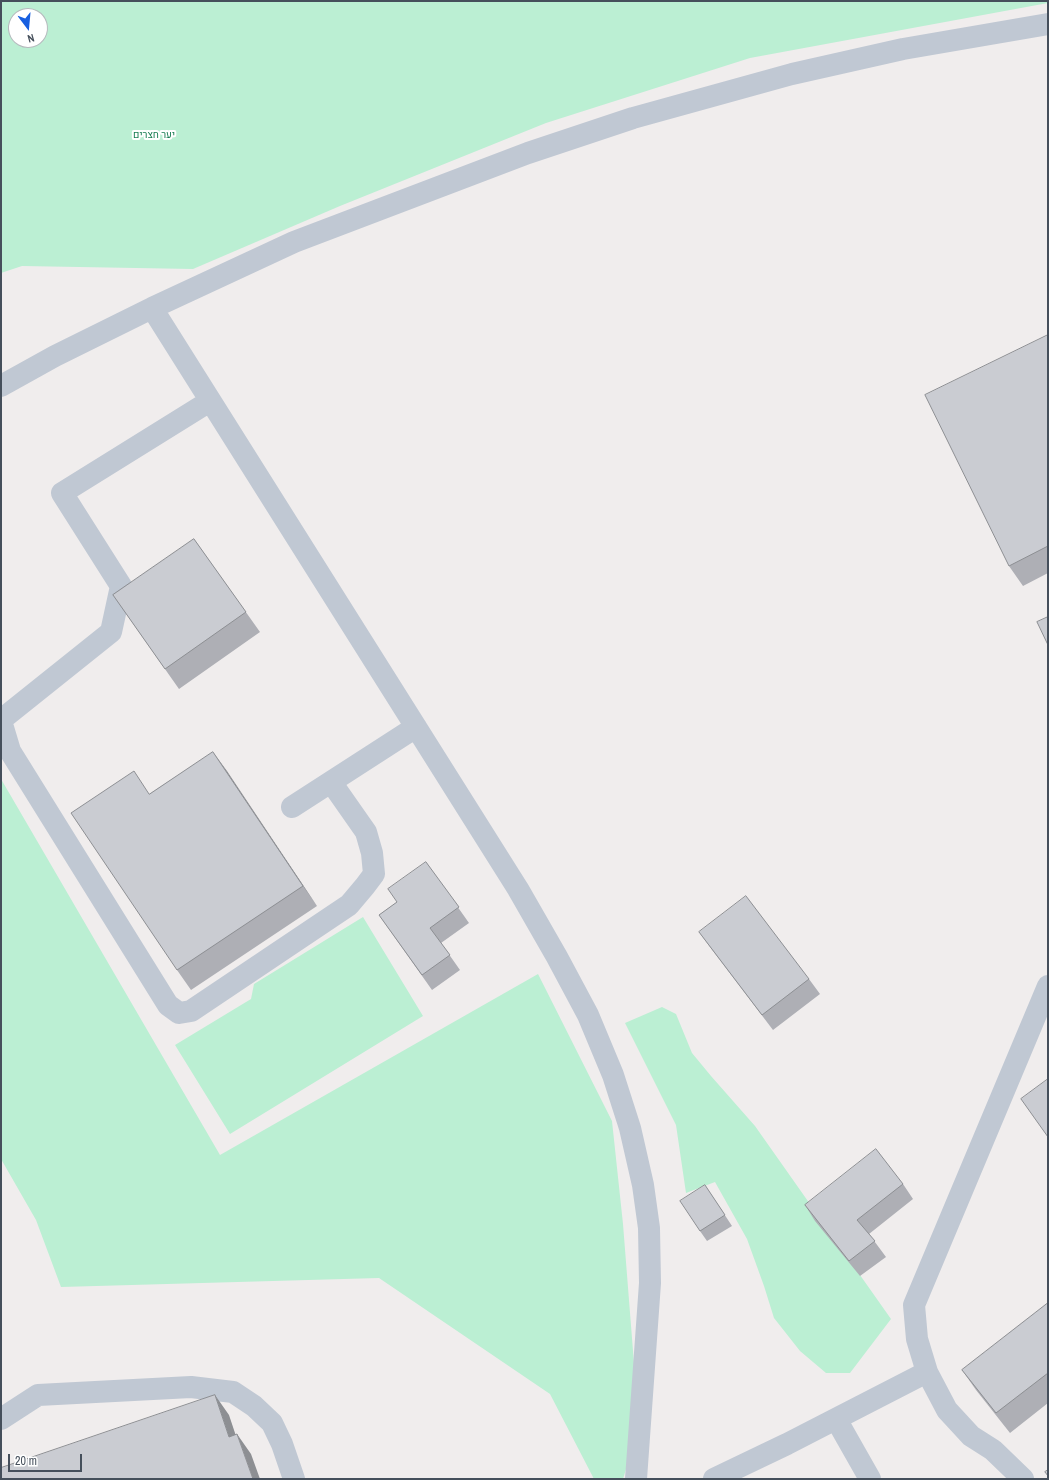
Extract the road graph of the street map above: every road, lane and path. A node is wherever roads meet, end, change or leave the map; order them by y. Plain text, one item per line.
1 (1048, 24) edge
2 (152, 308) junction
3 (1, 386) edge
4 (210, 401) junction
5 (1, 721) edge
6 (416, 727) junction
7 (331, 782) junction
8 (292, 807) dead end
9 (1048, 986) edge
10 (927, 1372) junction
11 (1, 1419) edge
12 (836, 1419) junction
13 (294, 1479) edge
14 (636, 1479) edge
15 (714, 1479) edge
16 (870, 1479) edge
17 (1023, 1479) edge

1 - 2 street
2 - 3 street
2 - 4 street
4 - 5 street
4 - 6 street
5 - 7 street
6 - 7 street
6 - 14 street
7 - 8 street
9 - 10 street
10 - 12 street
10 - 17 street
11 - 13 street
12 - 15 street
12 - 16 street

